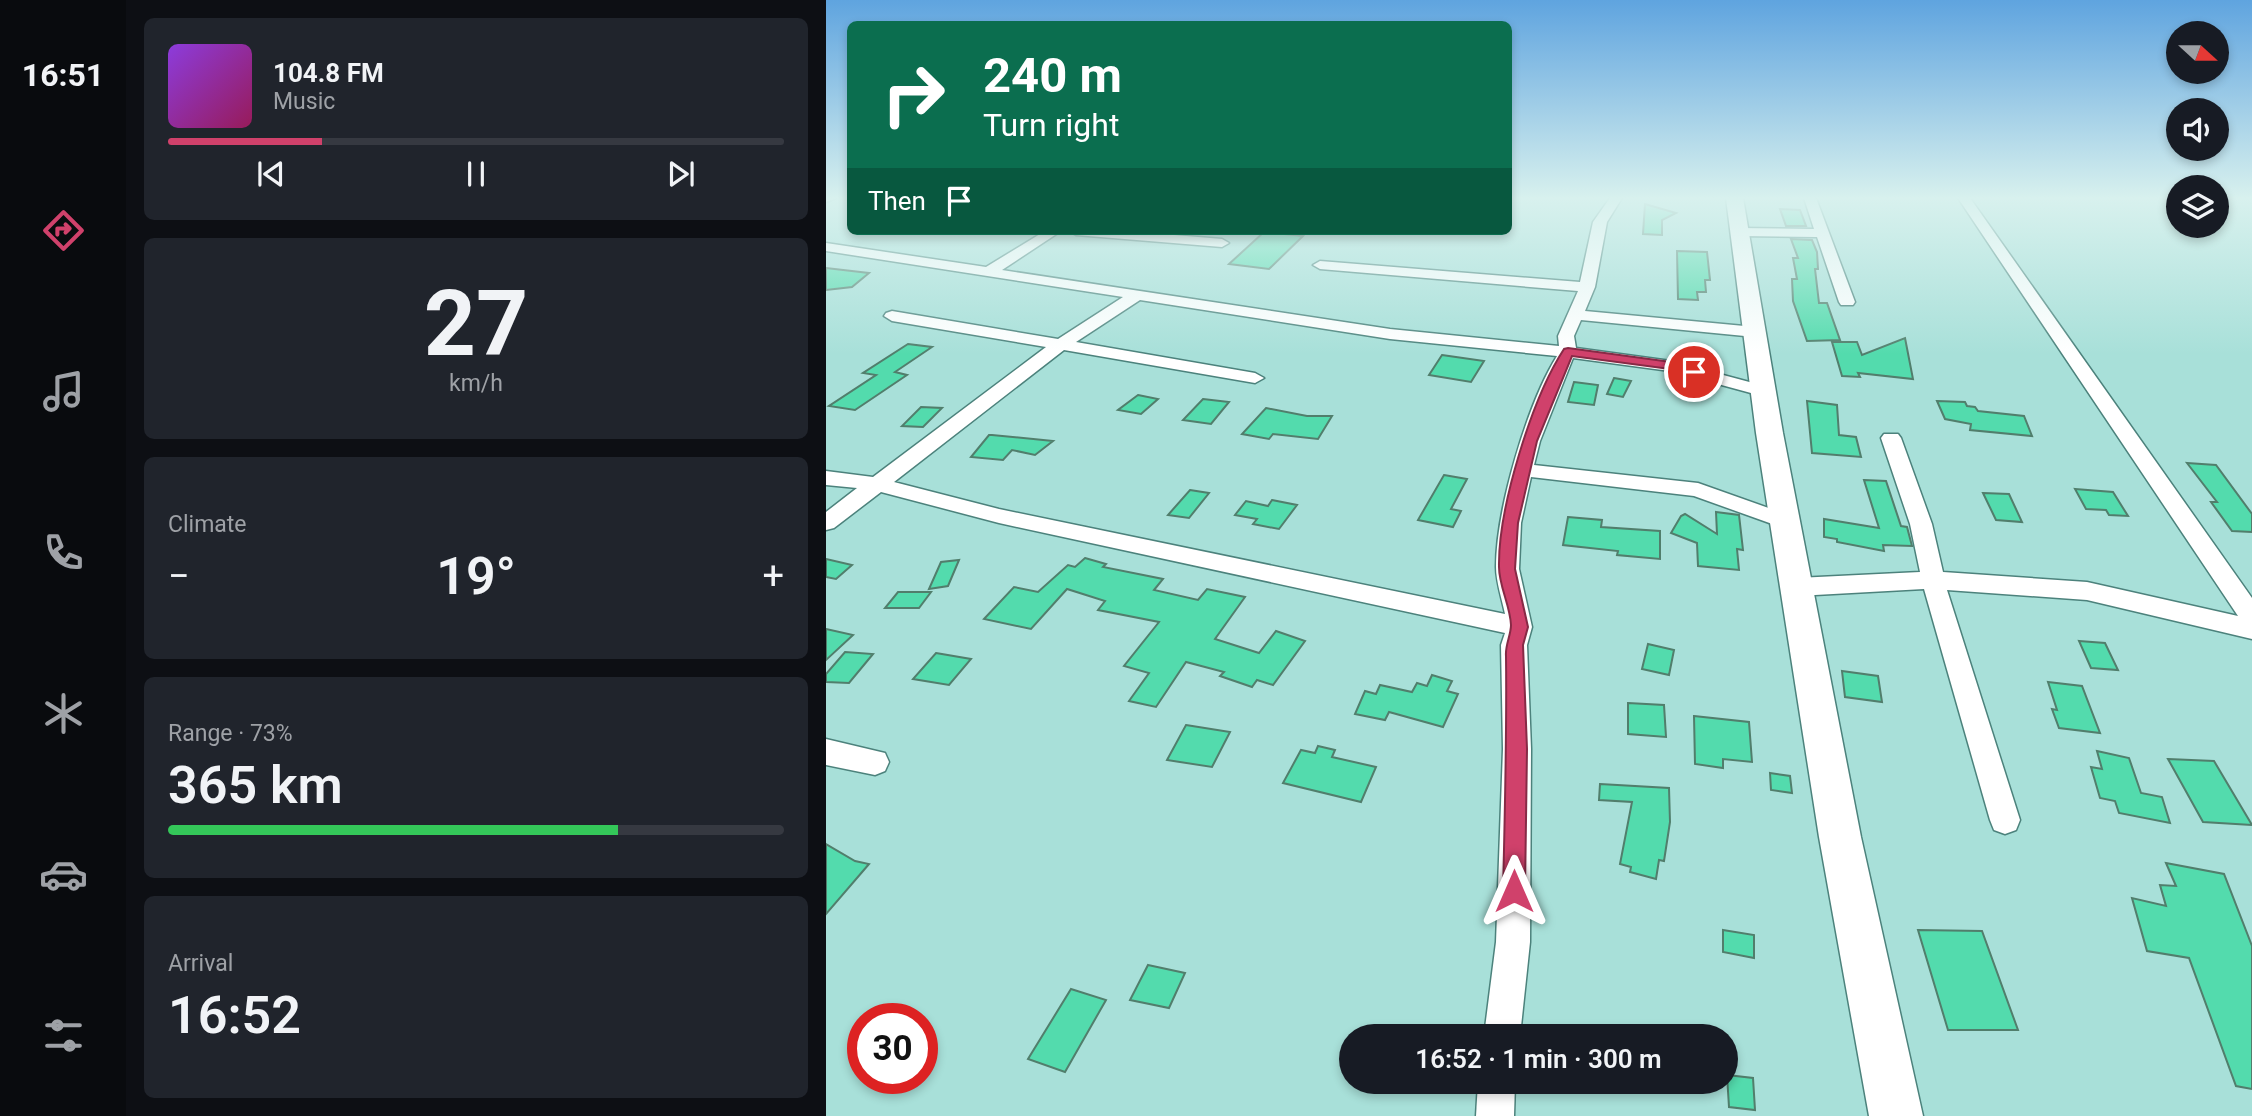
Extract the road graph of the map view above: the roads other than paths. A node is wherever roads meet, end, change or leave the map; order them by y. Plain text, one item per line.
1 (845, 250) edge
2 (1024, 250) edge
3 (1594, 250) edge
4 (1742, 250) edge
5 (1827, 250) edge
6 (2000, 250) edge
7 (1320, 265) dead end
8 (987, 273) junction
9 (1587, 287) junction
10 (1136, 296) junction
11 (1847, 302) dead end
12 (1574, 315) junction
13 (892, 316) dead end
14 (1755, 332) junction
15 (1059, 346) junction
16 (1568, 352) junction
17 (1255, 378) dead end
18 (1762, 391) junction
19 (1891, 438) dead end
20 (1522, 470) junction
21 (826, 478) edge
22 (876, 484) junction
23 (1786, 522) junction
24 (826, 523) edge
25 (1933, 580) junction
26 (1797, 587) junction
27 (2252, 617) edge
28 (1520, 627) junction
29 (2252, 629) edge
30 (826, 752) edge
31 (875, 762) dead end
32 (2005, 820) dead end
33 (1503, 1024) edge
34 (1496, 1094) edge
35 (1495, 1116) edge
36 (1896, 1116) edge

1 - 8 street
2 - 8 street
3 - 9 street
4 - 14 street
5 - 11 street
6 - 27 street
7 - 9 street
8 - 10 street
9 - 12 street
10 - 15 street
10 - 16 street
12 - 14 street
12 - 16 street
13 - 15 street
14 - 18 street
15 - 17 street
15 - 22 street
16 - 18 street
16 - 20 street
18 - 23 street
19 - 25 street
20 - 23 street
20 - 28 street
21 - 22 street
22 - 24 street
22 - 28 street
23 - 26 street
25 - 26 street
25 - 29 street
25 - 32 street
26 - 36 street
28 - 33 street
30 - 31 street
34 - 35 street

